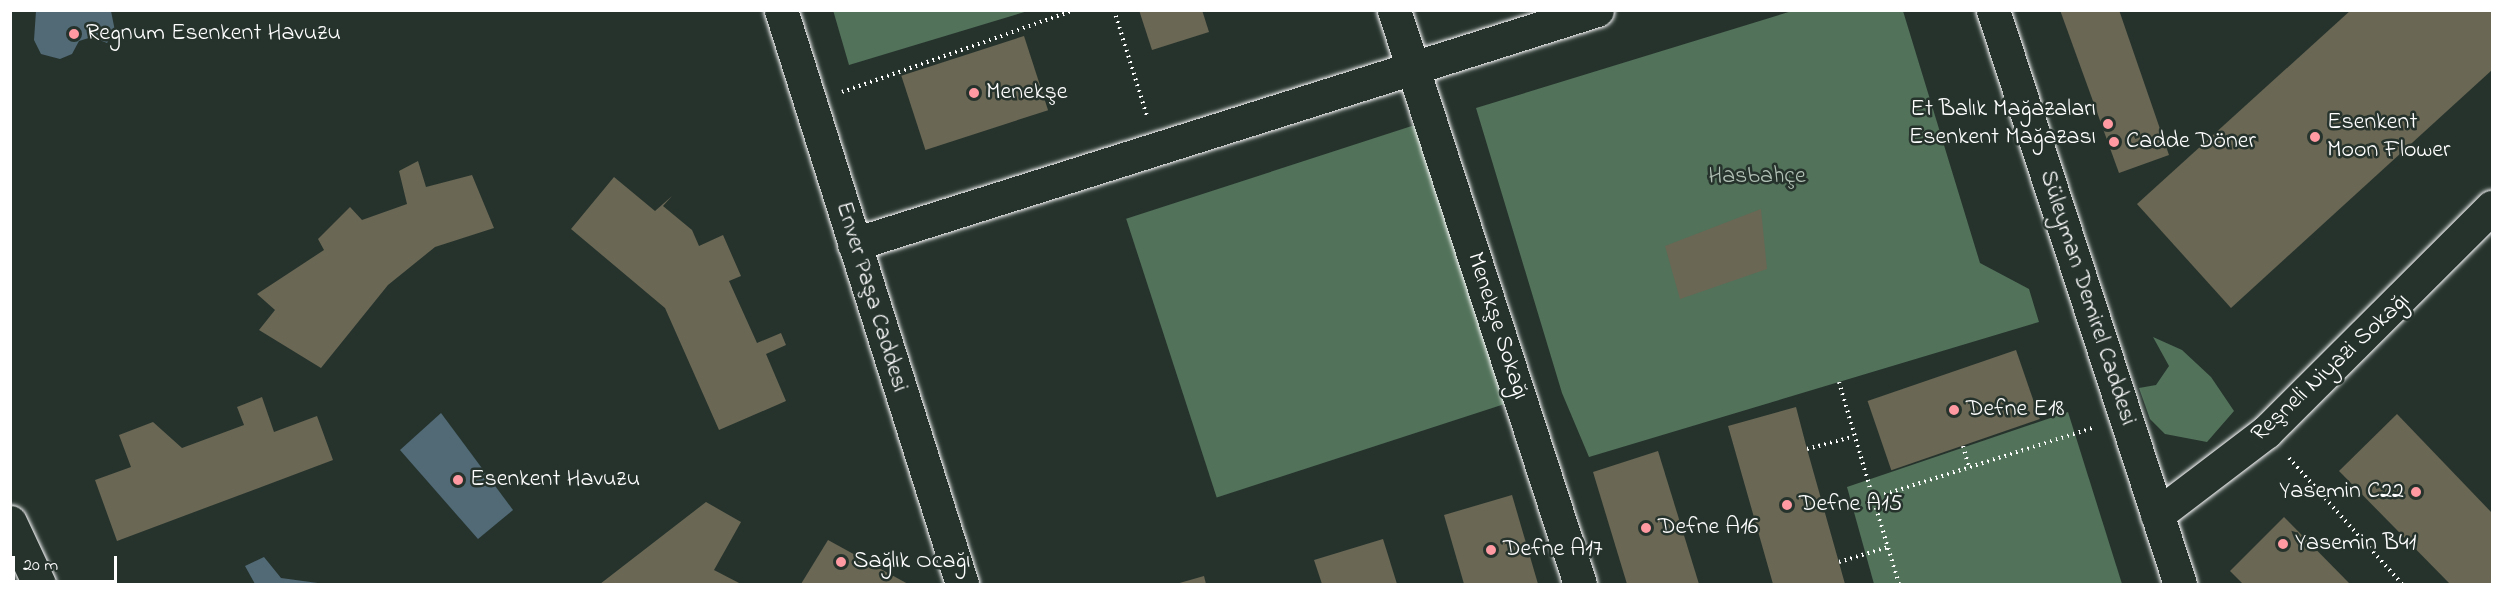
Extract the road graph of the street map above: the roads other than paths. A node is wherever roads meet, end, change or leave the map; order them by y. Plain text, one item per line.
1 (781, 10) edge
2 (1394, 10) edge
3 (1597, 10) edge
4 (1993, 10) edge
5 (1413, 68) junction
6 (2493, 207) edge
7 (854, 244) junction
8 (2157, 514) junction
9 (10, 522) edge
10 (39, 585) edge
11 (962, 585) edge
12 (1580, 585) edge
13 (2180, 585) edge

1 - 7 street, Enver Paşa Caddesi
2 - 5 street, Menekşe Sokağı
3 - 5 street
4 - 8 street, Süleyman Demirel Caddesi
5 - 7 street
5 - 12 street, Menekşe Sokağı
6 - 8 street, Reşneli Niyazi Sokağı
7 - 11 street, Enver Paşa Caddesi
8 - 13 street, Süleyman Demirel Caddesi
9 - 10 street

